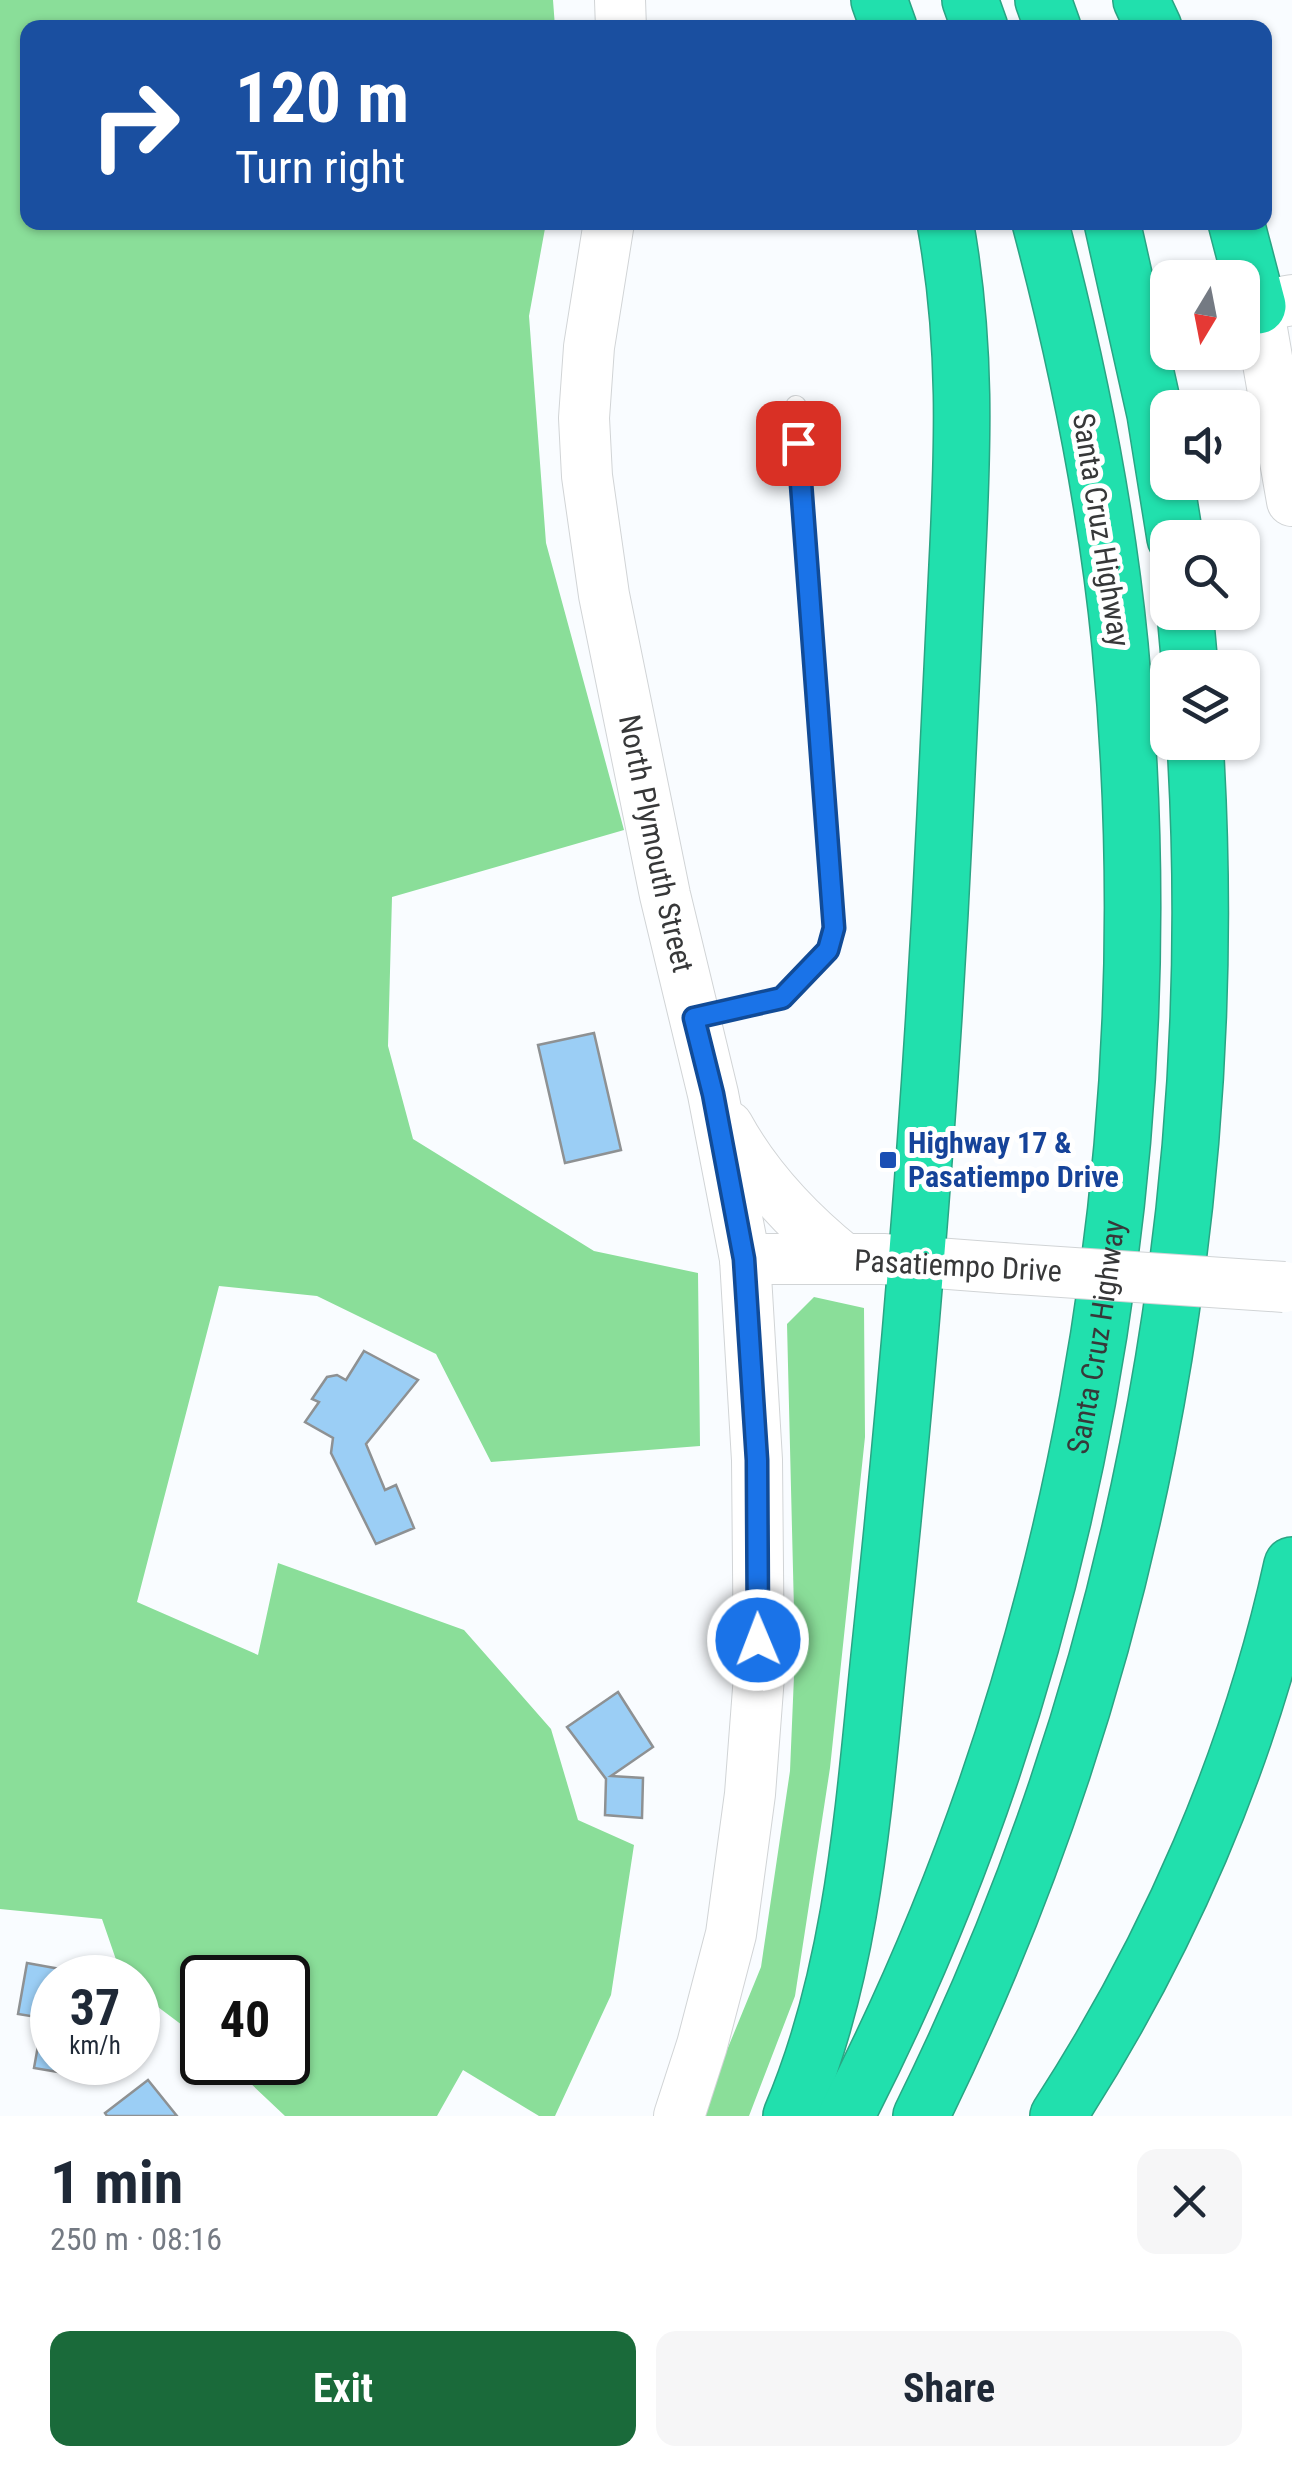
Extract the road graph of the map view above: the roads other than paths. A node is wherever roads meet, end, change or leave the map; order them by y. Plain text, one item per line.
1 (608, 230) edge
2 (946, 230) edge
3 (1042, 230) edge
4 (1114, 230) edge
5 (1240, 230) edge
6 (1275, 303) edge
7 (796, 406) dead end
8 (1292, 502) edge
9 (1172, 520) edge
10 (1197, 760) edge
11 (694, 1018) junction
12 (713, 1094) junction
13 (744, 1259) junction
14 (844, 1259) junction
15 (917, 1262) junction
16 (1288, 1287) edge
17 (1292, 1565) edge
18 (679, 2116) edge
19 (791, 2116) edge
20 (846, 2116) edge
21 (921, 2116) edge
22 (1058, 2116) edge

1 - 11 street, North Plymouth Street
2 - 15 highway
3 - 20 highway, Santa Cruz Highway
4 - 9 highway
5 - 6 highway
6 - 8 street
7 - 11 lane
10 - 21 highway
11 - 12 street, North Plymouth Street
12 - 13 street, North Plymouth Street
12 - 14 street
13 - 14 street, Pasatiempo Drive
13 - 18 street, North Plymouth Street
14 - 15 street, Pasatiempo Drive
15 - 16 street, Pasatiempo Drive, bridge
15 - 19 highway
17 - 22 highway

